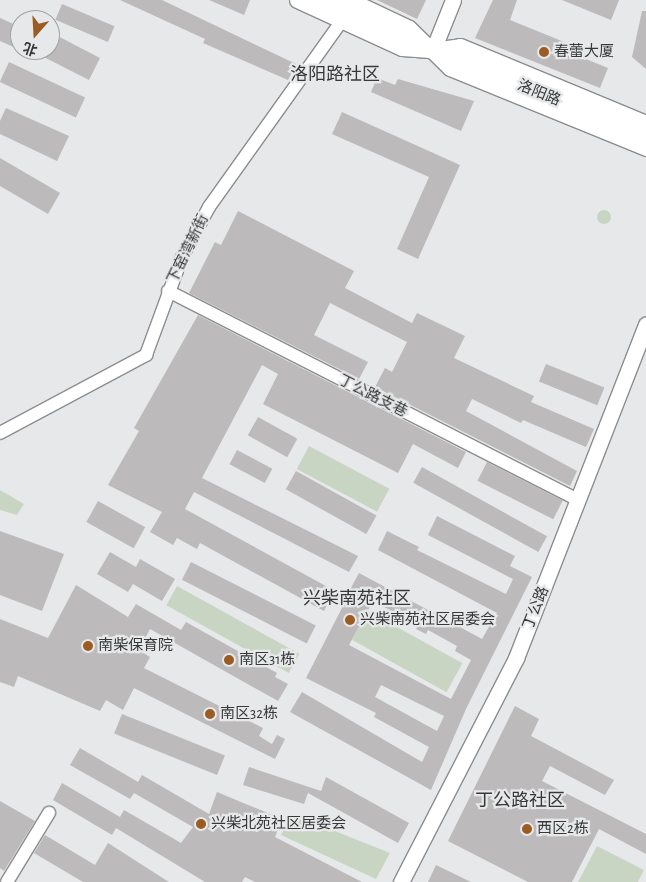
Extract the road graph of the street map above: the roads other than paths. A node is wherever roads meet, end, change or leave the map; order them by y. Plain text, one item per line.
1 (297, 0) edge
2 (310, 0) edge
3 (325, 0) edge
4 (453, 0) edge
5 (345, 12) edge
6 (433, 50) junction
7 (646, 123) edge
8 (646, 135) edge
9 (646, 148) edge
10 (168, 291) junction
11 (646, 324) edge
12 (0, 432) edge
13 (579, 500) junction
14 (49, 813) dead end
15 (7, 882) edge
16 (401, 882) edge

1 - 5 street, 洛阳路
2 - 5 main road, 洛阳路
3 - 6 main road, 洛阳路
4 - 6 street
5 - 6 main road, 洛阳路
5 - 10 street, 下窑湾新街
6 - 7 street
6 - 8 main road, 洛阳路
6 - 9 street
10 - 12 street, 下窑湾新街
10 - 13 street, 丁公路支巷
11 - 13 street, 丁公路
13 - 16 street, 丁公路
14 - 15 street

